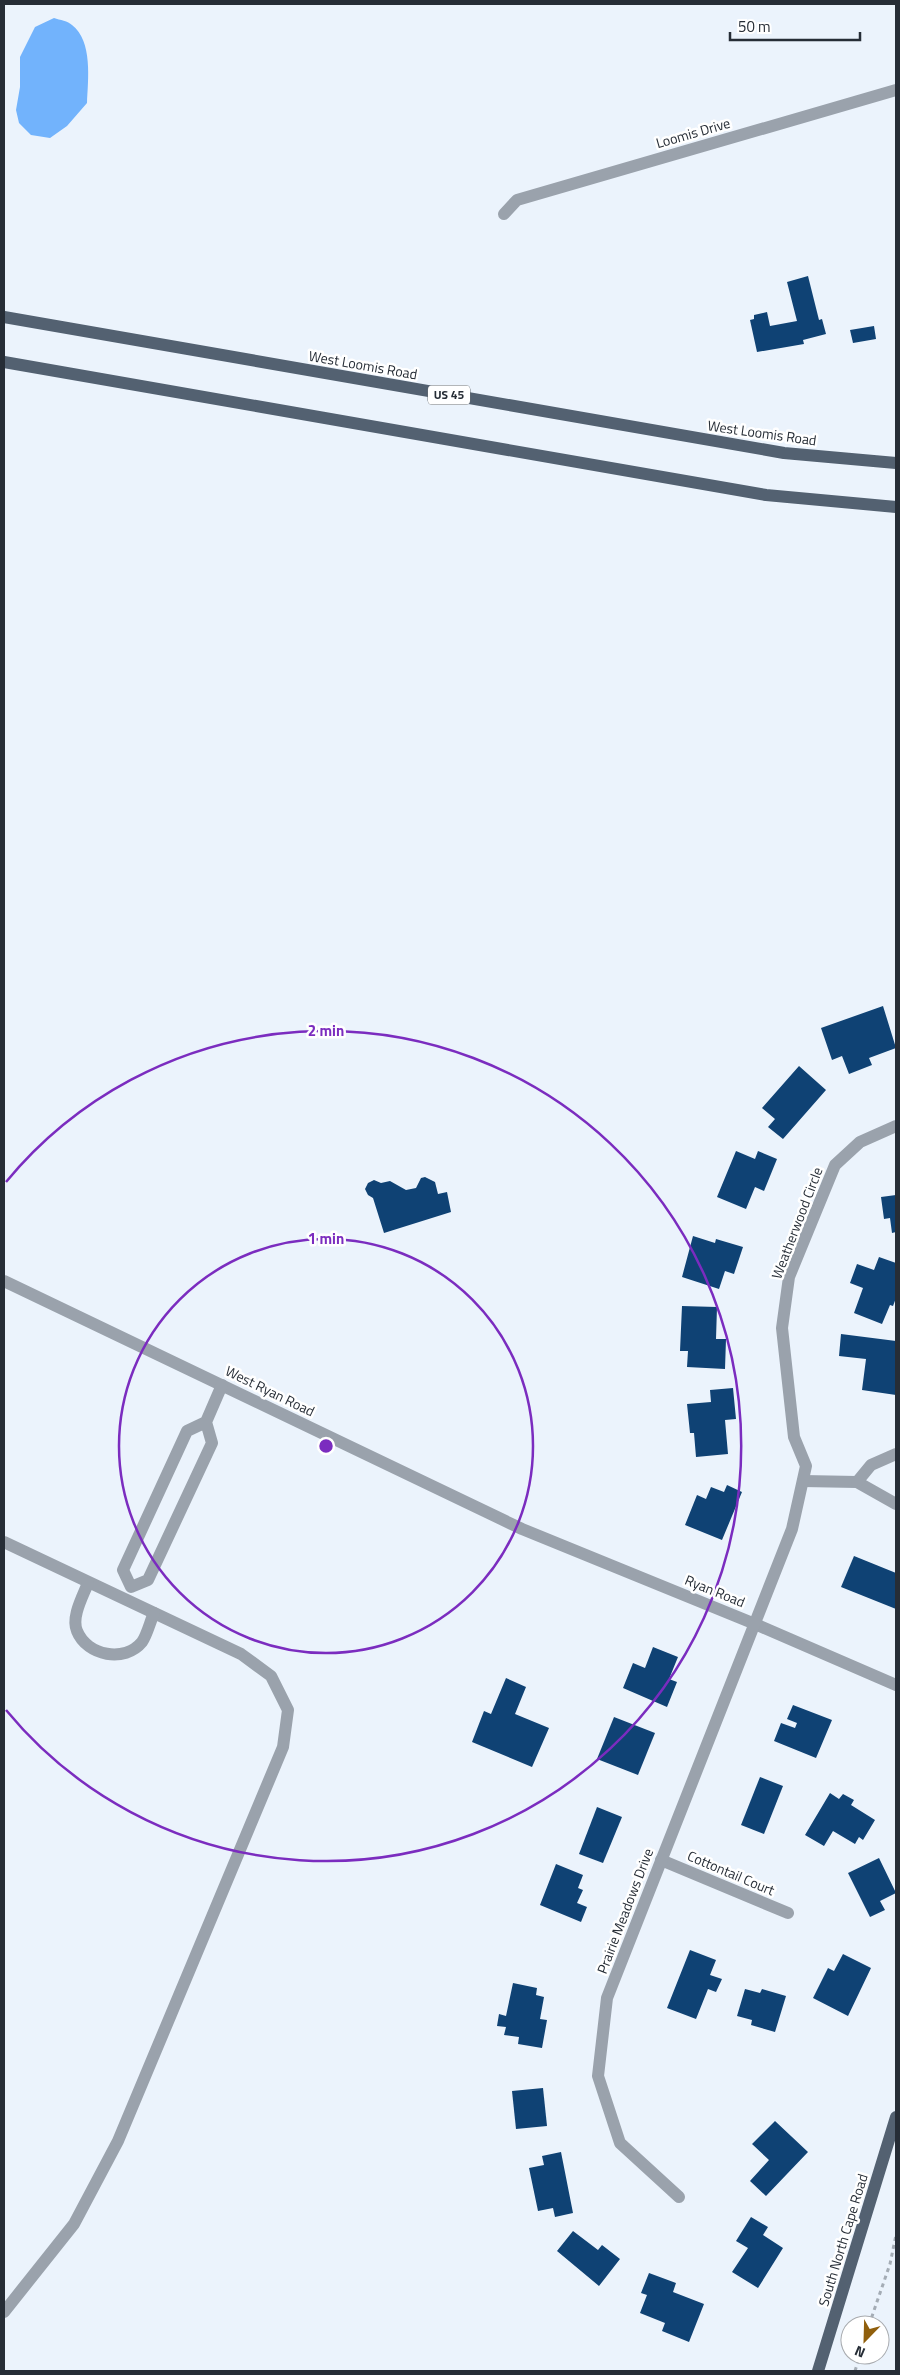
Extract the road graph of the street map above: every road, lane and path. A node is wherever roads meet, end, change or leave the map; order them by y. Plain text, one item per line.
1 (896, 90) edge
2 (504, 214) dead end
3 (4, 317) edge
4 (4, 362) edge
5 (896, 463) edge
6 (896, 508) edge
7 (896, 1126) edge
8 (4, 1281) edge
9 (222, 1385) junction
10 (206, 1422) junction
11 (896, 1454) edge
12 (803, 1481) junction
13 (856, 1482) junction
14 (896, 1504) edge
15 (522, 1529) joint
16 (4, 1542) edge
17 (88, 1582) junction
18 (131, 1587) junction
19 (124, 1600) junction
20 (154, 1614) junction
21 (755, 1624) junction
22 (896, 1685) edge
23 (662, 1860) junction
24 (788, 1913) dead end
25 (896, 2117) edge
26 (679, 2197) dead end
27 (896, 2235) edge
28 (4, 2312) edge
29 (872, 2315) edge
30 (818, 2371) edge

1 - 2 street, Loomis Drive
3 - 5 main road, West Loomis Road / US 45
4 - 6 main road
7 - 12 street, Weatherwood Circle
8 - 9 street, West Ryan Road
9 - 10 street
9 - 15 street, West Ryan Road
10 - 18 street
10 - 18 street
11 - 13 street
12 - 13 street
12 - 21 street, Weatherwood Circle
13 - 14 street
15 - 21 street, Ryan Road
16 - 17 street
17 - 19 street
17 - 20 street
18 - 19 street
19 - 20 street
20 - 28 street
21 - 22 street, Ryan Road
21 - 23 street, Prairie Meadows Drive
23 - 24 street, Cottontail Court
23 - 26 street, Prairie Meadows Drive
25 - 30 main road, South North Cape Road
27 - 29 path

